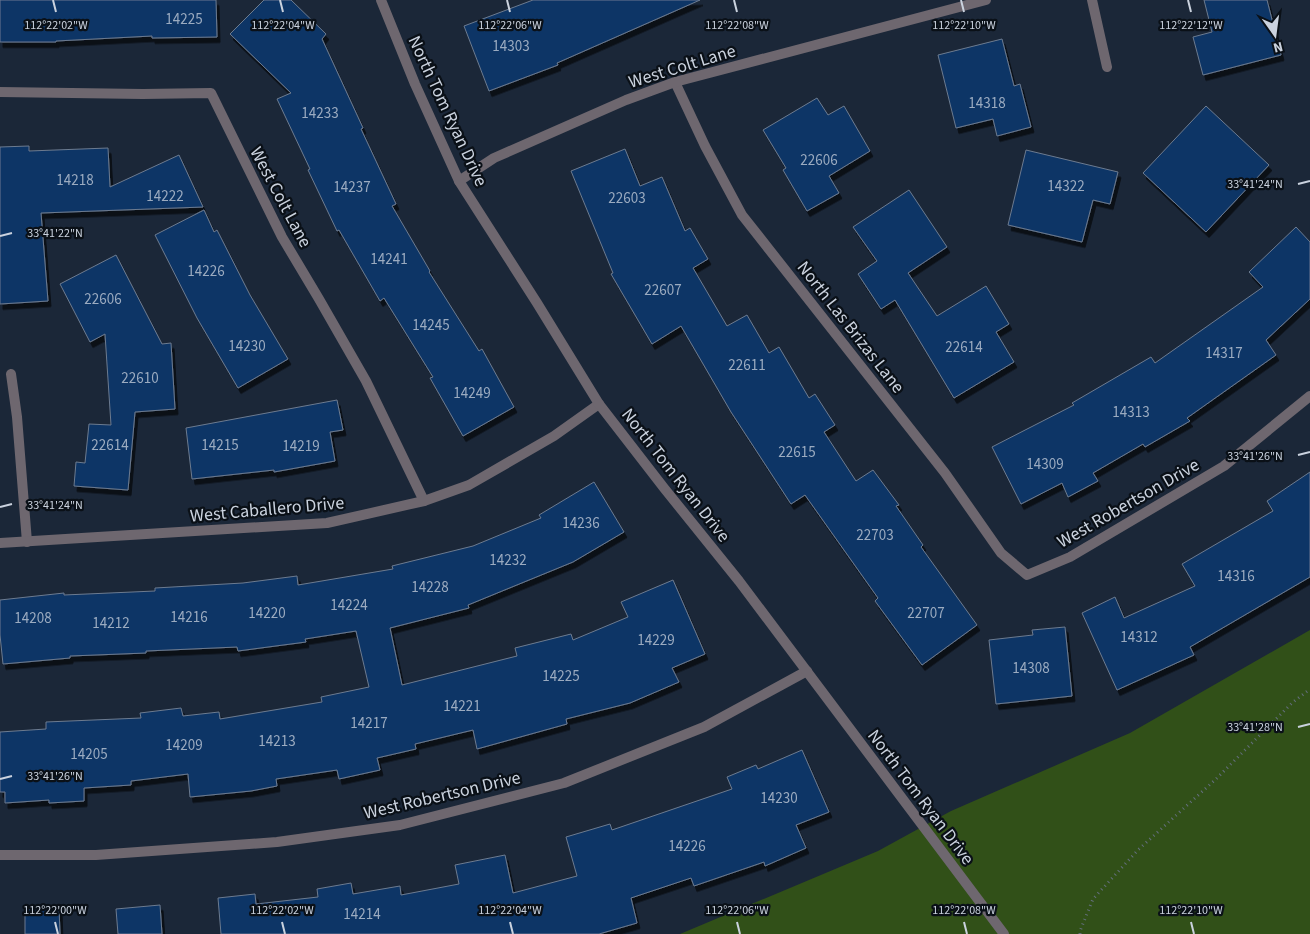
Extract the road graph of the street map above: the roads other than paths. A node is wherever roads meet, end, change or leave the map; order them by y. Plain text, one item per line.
1 (381, 0) edge
2 (986, 0) edge
3 (1092, 0) edge
4 (1107, 67) dead end
5 (676, 82) junction
6 (0, 92) edge
7 (459, 181) junction
8 (11, 374) dead end
9 (1310, 396) edge
10 (599, 404) junction
11 (424, 501) junction
12 (27, 542) junction
13 (0, 544) edge
14 (1027, 575) joint
15 (807, 671) junction
16 (0, 855) edge
17 (1004, 934) edge

1 - 7 street, North Tom Ryan Drive
2 - 5 street, West Colt Lane
3 - 4 street
5 - 7 street, West Colt Lane
5 - 14 street, North Las Brizas Lane
6 - 11 street, West Colt Lane
7 - 10 street, North Tom Ryan Drive
8 - 12 street
9 - 14 street, West Robertson Drive
10 - 11 street, West Caballero Drive
10 - 15 street, North Tom Ryan Drive
11 - 12 street, West Caballero Drive
12 - 13 street, West Caballero Drive
15 - 16 street, West Robertson Drive
15 - 17 street, North Tom Ryan Drive

